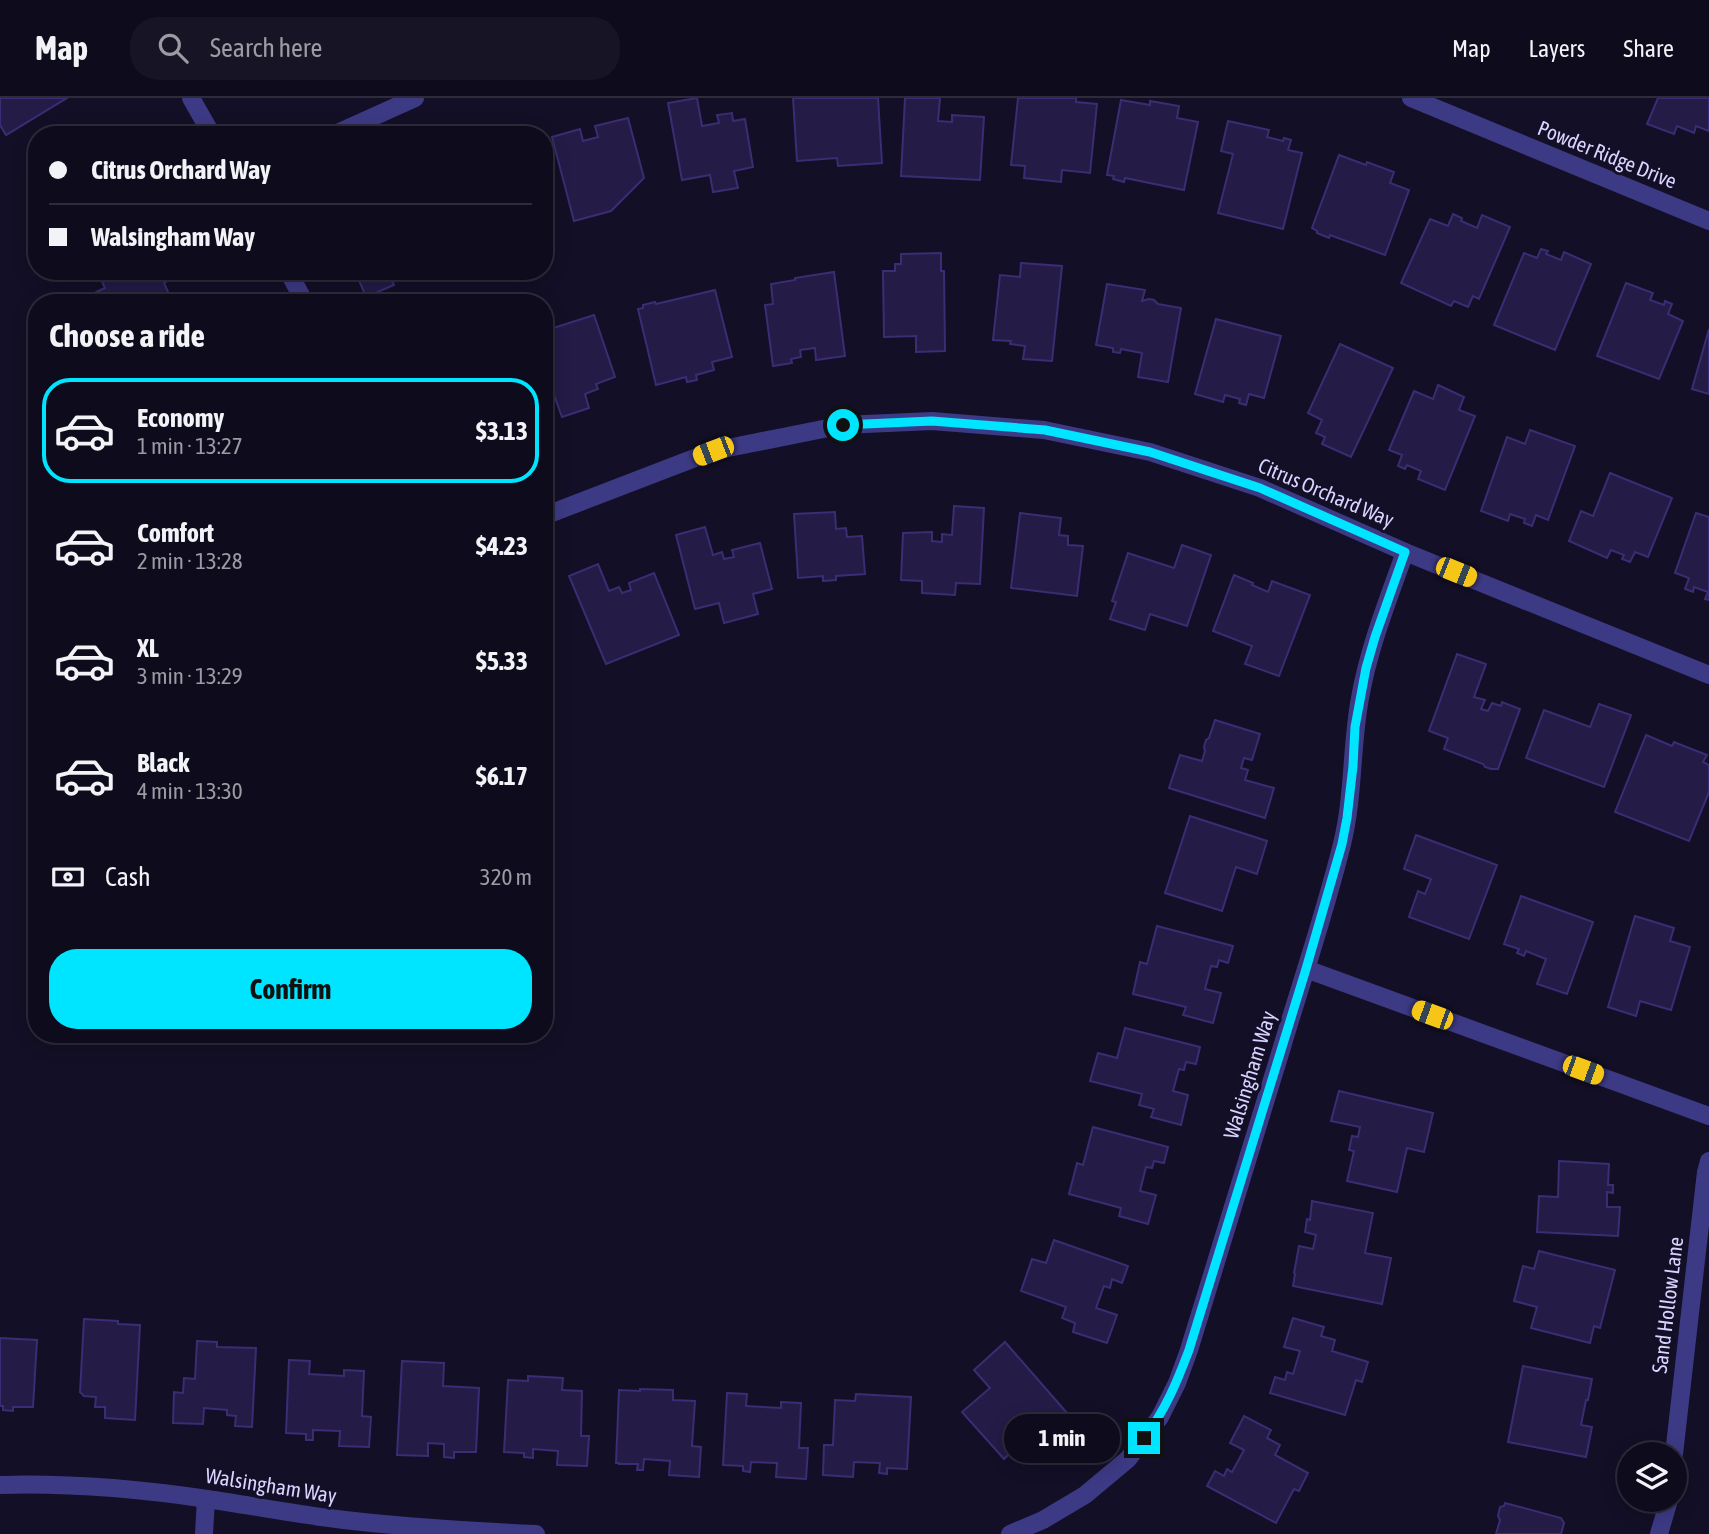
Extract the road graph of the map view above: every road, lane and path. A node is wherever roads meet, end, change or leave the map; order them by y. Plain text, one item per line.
1 (191, 98) edge
2 (415, 98) edge
3 (1411, 98) edge
4 (207, 126) edge
5 (353, 126) edge
6 (1709, 221) edge
7 (553, 513) edge
8 (1405, 552) junction
9 (1709, 675) edge
10 (1306, 969) junction
11 (1709, 1116) edge
12 (1709, 1161) edge
13 (1675, 1442) edge
14 (0, 1485) edge
15 (206, 1499) junction
16 (1665, 1512) edge
17 (204, 1534) edge
18 (536, 1534) edge
19 (1010, 1534) edge
20 (1659, 1534) edge

1 - 4 street
2 - 5 street
3 - 6 street, Powder Ridge Drive
7 - 8 street, Citrus Orchard Way
8 - 9 street, Citrus Orchard Way
8 - 10 street, Walsingham Way
10 - 11 street
10 - 19 street, Walsingham Way
12 - 13 street, Sand Hollow Lane
14 - 15 street, Walsingham Way
15 - 17 street
15 - 18 street, Walsingham Way
16 - 20 street

